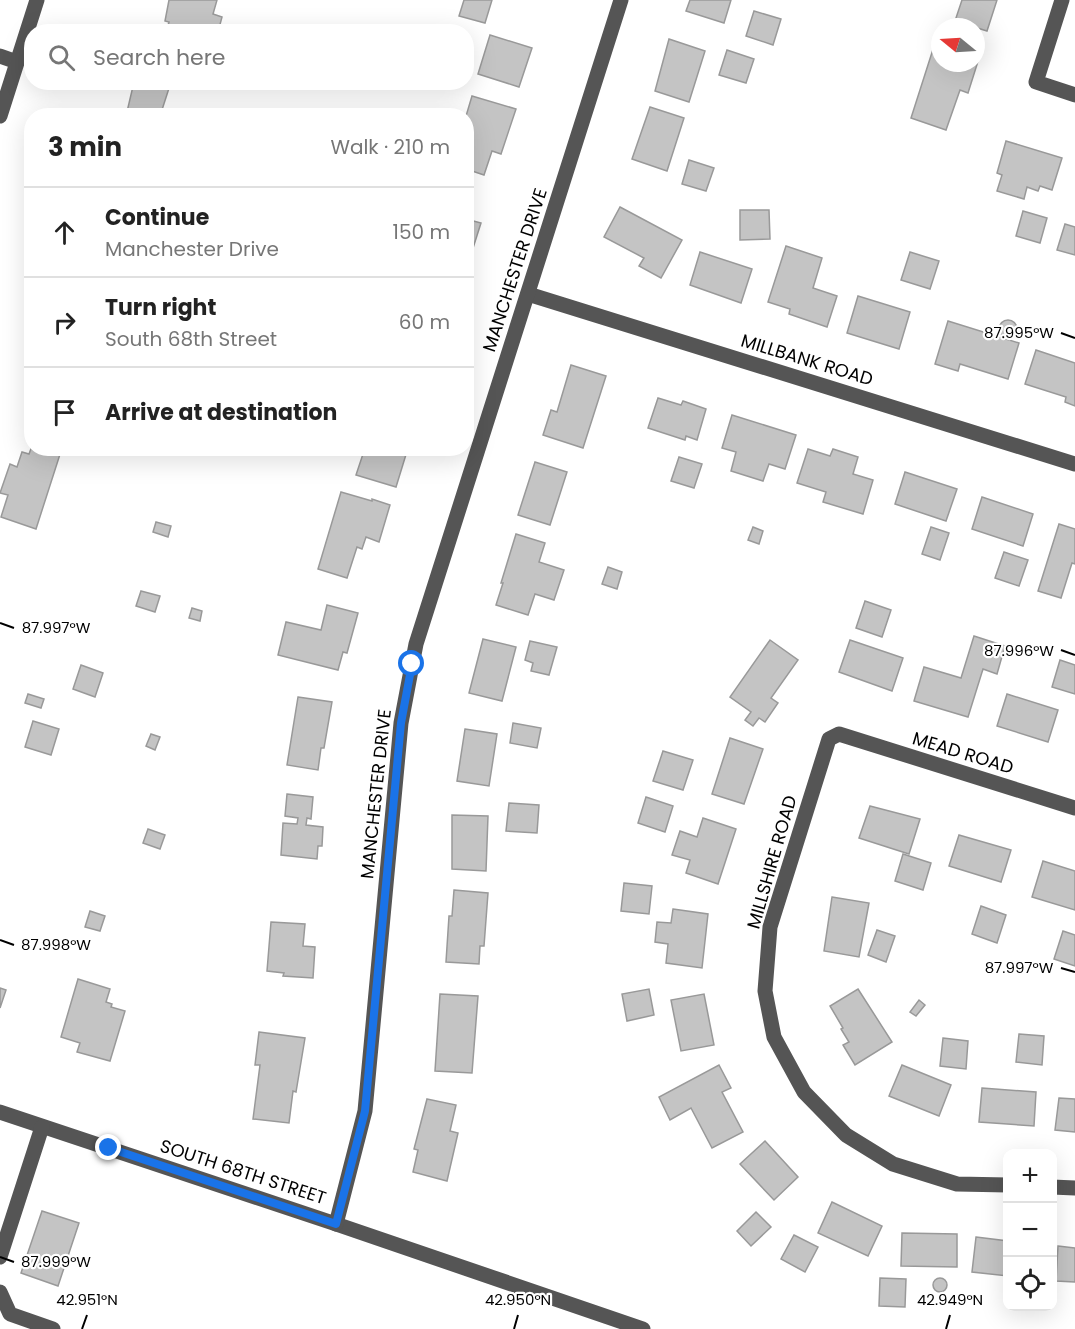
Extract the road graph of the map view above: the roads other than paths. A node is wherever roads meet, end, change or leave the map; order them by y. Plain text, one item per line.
1 (37, 0) edge
2 (621, 0) edge
3 (1062, 0) edge
4 (29, 24) edge
5 (24, 40) edge
6 (0, 56) edge
7 (17, 62) junction
8 (1075, 95) edge
9 (0, 116) edge
10 (528, 294) junction
11 (1075, 464) edge
12 (839, 734) joint
13 (1075, 808) edge
14 (0, 1112) edge
15 (42, 1126) junction
16 (1003, 1185) edge
17 (1057, 1187) edge
18 (1075, 1188) edge
19 (336, 1224) junction
20 (0, 1257) edge
21 (0, 1292) edge
22 (53, 1329) edge
23 (643, 1329) edge

1 - 4 street
2 - 10 street, MANCHESTER DRIVE
3 - 8 street
5 - 7 street
6 - 7 street
7 - 9 street
10 - 11 street, MILLBANK ROAD
10 - 19 street, MANCHESTER DRIVE
12 - 13 street, MEAD ROAD
12 - 16 street, MILLSHIRE ROAD
14 - 15 street, SOUTH 68TH STREET
15 - 19 street, SOUTH 68TH STREET
15 - 20 street
17 - 18 street
19 - 23 street, SOUTH 68TH STREET
21 - 22 street

